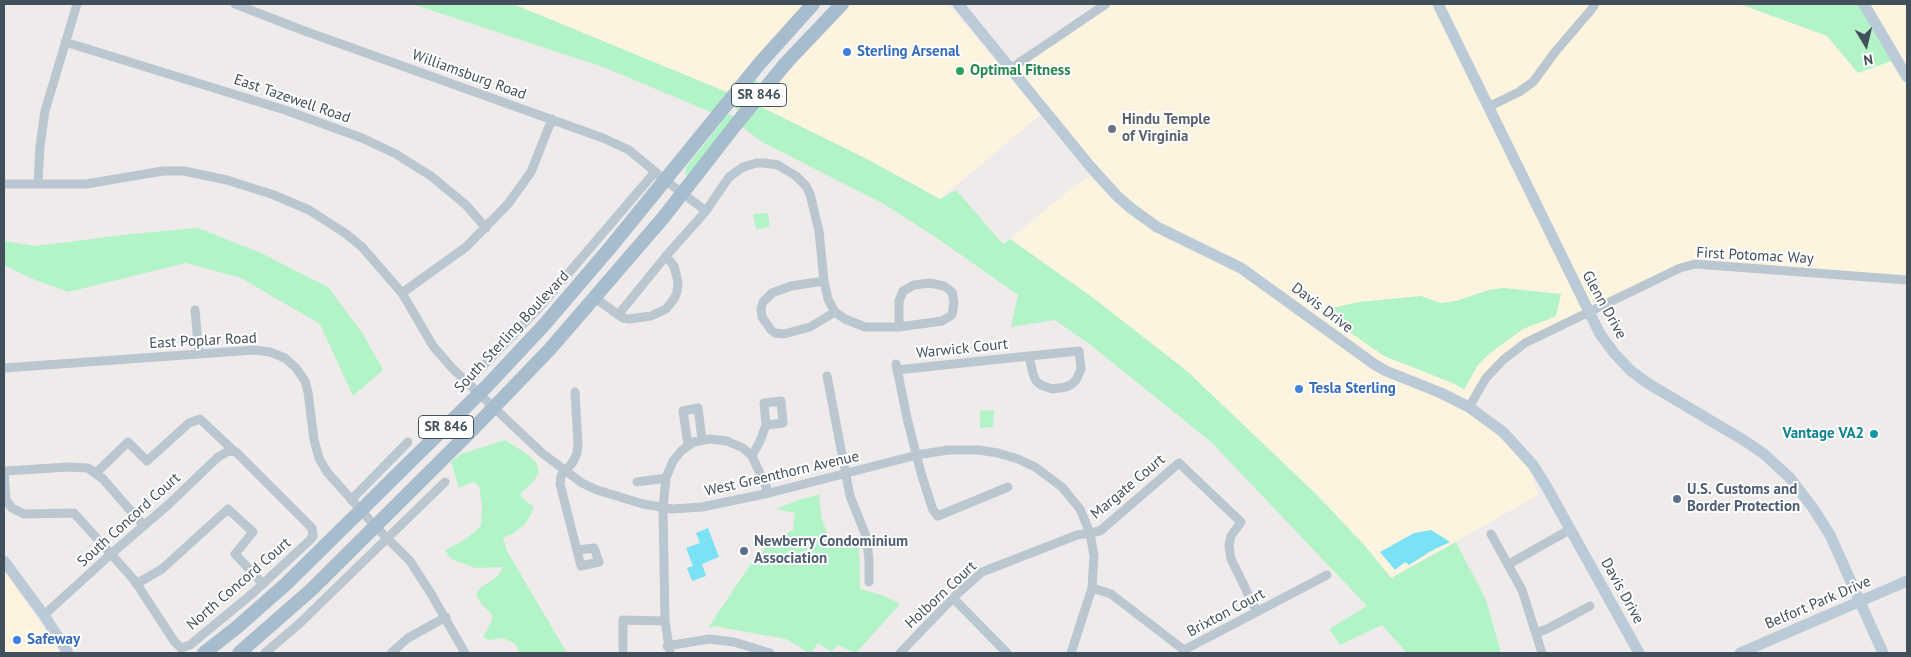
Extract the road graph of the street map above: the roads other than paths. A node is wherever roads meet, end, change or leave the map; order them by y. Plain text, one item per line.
1 (77, 4) edge
2 (235, 4) edge
3 (812, 4) edge
4 (842, 4) edge
5 (958, 4) edge
6 (1106, 4) edge
7 (1438, 4) edge
8 (1595, 4) edge
9 (1864, 4) edge
10 (65, 42) junction
11 (1010, 69) junction
12 (1907, 76) edge
13 (1488, 106) junction
14 (552, 119) junction
15 (660, 176) junction
16 (4, 184) edge
17 (38, 184) junction
18 (683, 192) junction
19 (706, 211) junction
20 (486, 228) junction
21 (666, 256) junction
22 (1907, 280) edge
23 (824, 281) junction
24 (402, 293) junction
25 (595, 298) junction
26 (196, 310) dead end
27 (835, 312) junction
28 (1588, 312) junction
29 (618, 315) junction
30 (899, 326) junction
31 (199, 354) junction
32 (1029, 356) junction
33 (4, 368) edge
34 (827, 376) dead end
35 (468, 382) junction
36 (575, 392) dead end
37 (480, 394) junction
38 (1469, 407) junction
39 (494, 408) junction
40 (766, 425) dead end
41 (702, 440) junction
42 (408, 442) dead end
43 (688, 445) junction
44 (235, 452) junction
45 (917, 455) junction
46 (752, 456) junction
47 (565, 470) junction
48 (4, 471) edge
49 (96, 473) junction
50 (845, 474) junction
51 (666, 478) junction
52 (445, 482) dead end
53 (637, 482) dead end
54 (1008, 487) dead end
55 (769, 493) junction
56 (351, 500) junction
57 (663, 508) junction
58 (362, 511) junction
59 (144, 526) junction
60 (375, 526) junction
61 (1570, 529) junction
62 (1090, 533) junction
63 (1491, 534) dead end
64 (388, 538) junction
65 (577, 550) dead end
66 (111, 554) junction
67 (4, 561) edge
68 (1509, 564) junction
69 (1327, 575) dead end
70 (1907, 581) edge
71 (869, 582) dead end
72 (136, 584) junction
73 (262, 584) junction
74 (1092, 588) junction
75 (954, 598) junction
76 (1860, 602) junction
77 (1590, 606) dead end
78 (1257, 612) junction
79 (44, 615) junction
80 (446, 617) junction
81 (665, 621) junction
82 (1536, 633) junction
83 (623, 649) dead end
84 (668, 649) edge
85 (904, 652) edge
86 (68, 653) edge
87 (204, 653) edge
88 (238, 653) edge
89 (265, 653) edge
90 (391, 653) edge
91 (466, 653) edge
92 (770, 653) edge
93 (1007, 653) edge
94 (1071, 653) edge
95 (1542, 653) edge
96 (1639, 653) edge
97 (1740, 653) edge
98 (1883, 653) edge

1 - 10 street
2 - 14 street, Williamsburg Road
3 - 15 main road, South Sterling Boulevard / SR 846
4 - 18 main road, SR 846
5 - 11 main road, Davis Drive
6 - 11 street
7 - 13 main road, Glenn Drive
8 - 13 street
9 - 12 main road
10 - 17 street
10 - 20 street, East Tazewell Road
11 - 38 main road, Davis Drive
13 - 28 main road, Glenn Drive
14 - 15 street, Williamsburg Road
14 - 20 street
15 - 18 street, Williamsburg Road
15 - 35 street
15 - 37 main road, South Sterling Boulevard / SR 846
16 - 17 street, West Greenthorn Avenue
17 - 24 street, West Greenthorn Avenue
18 - 19 street, Williamsburg Road
18 - 25 main road, SR 846
19 - 21 street
19 - 23 street
20 - 24 street
21 - 29 street
21 - 29 street
22 - 28 street, First Potomac Way
23 - 27 street
23 - 27 street
24 - 35 street, West Greenthorn Avenue
25 - 29 street
25 - 39 main road, SR 846
26 - 31 street
27 - 30 street
28 - 38 street, First Potomac Way
28 - 76 main road, Glenn Drive
30 - 30 street
31 - 33 street, East Poplar Road
31 - 56 street, East Poplar Road
32 - 32 street, Warwick Court
32 - 45 street, Warwick Court
34 - 50 street
35 - 37 street, West Greenthorn Avenue
36 - 47 street
37 - 39 street, West Greenthorn Avenue
37 - 58 main road, South Sterling Boulevard / SR 846
38 - 61 main road, Davis Drive
39 - 47 street, West Greenthorn Avenue
39 - 60 main road, SR 846
40 - 46 street
41 - 43 street
41 - 43 street
41 - 46 street
42 - 56 street
43 - 51 street
44 - 49 street
44 - 59 street, South Concord Court
44 - 73 street, North Concord Court
45 - 50 street, West Greenthorn Avenue
45 - 54 street
45 - 62 street, West Greenthorn Avenue
46 - 55 street
47 - 57 street, West Greenthorn Avenue
47 - 65 street
48 - 49 street
48 - 66 street
49 - 59 street
50 - 55 street, West Greenthorn Avenue
50 - 71 street
51 - 53 street
51 - 57 street
52 - 64 street
55 - 57 street, West Greenthorn Avenue
56 - 58 street, East Poplar Road
57 - 81 street
58 - 60 street, East Poplar Road
58 - 87 main road, South Sterling Boulevard / SR 846
59 - 66 street, South Concord Court
60 - 64 street, East Poplar Road
60 - 88 main road, SR 846
61 - 68 street
61 - 96 main road, Davis Drive
62 - 74 street, West Greenthorn Avenue
62 - 75 street, Holborn Court
62 - 78 street, Margate Court
63 - 68 street
64 - 80 street, East Poplar Road
64 - 89 street
66 - 72 street
66 - 79 street, South Concord Court
67 - 79 main road
68 - 82 street
69 - 78 street, Brixton Court
70 - 76 main road, Belfort Park Drive
72 - 73 street, North Concord Court
72 - 73 street
74 - 78 street, Brixton Court
74 - 94 street, West Greenthorn Avenue
75 - 85 street, Holborn Court
75 - 93 street
76 - 97 main road, Belfort Park Drive
76 - 98 main road, Glenn Drive
77 - 82 street
79 - 86 main road
80 - 90 street
80 - 91 street, East Poplar Road
81 - 83 street
81 - 84 street
82 - 95 street
84 - 92 street

